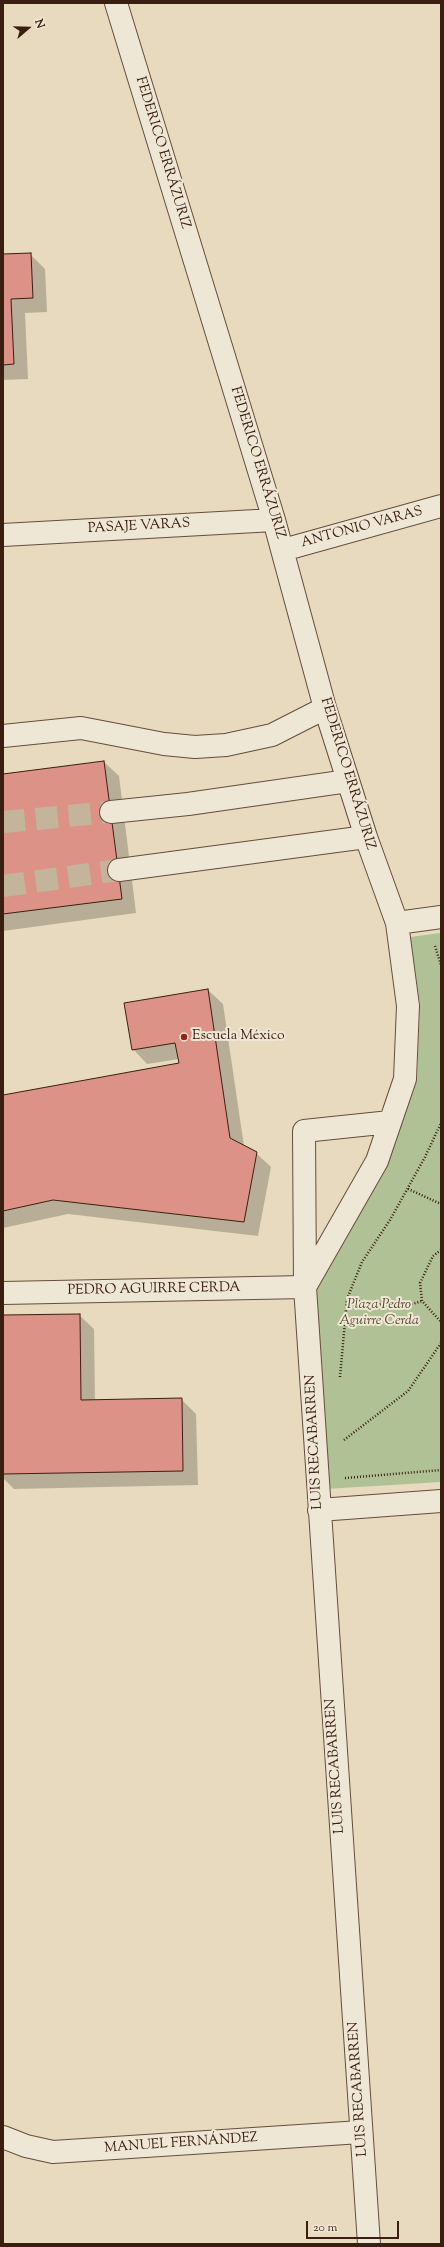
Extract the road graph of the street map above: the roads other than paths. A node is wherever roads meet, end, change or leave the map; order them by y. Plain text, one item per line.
1 (116, 3) edge
2 (441, 506) edge
3 (274, 520) junction
4 (3, 534) edge
5 (283, 550) junction
6 (325, 708) junction
7 (3, 736) edge
8 (348, 781) junction
9 (111, 812) tunnel mouth
10 (366, 837) junction
11 (119, 870) tunnel mouth
12 (441, 917) edge
13 (397, 923) junction
14 (390, 1122) junction
15 (305, 1288) junction
16 (3, 1293) edge
17 (441, 1501) edge
18 (319, 1510) junction
19 (362, 2132) junction
20 (3, 2137) edge
21 (369, 2244) edge

1 - 3 street, FEDERICO ERRÁZURIZ
2 - 5 street, ANTONIO VARAS
3 - 4 street, PASAJE VARAS
3 - 5 street, FEDERICO ERRÁZURIZ
5 - 6 street, FEDERICO ERRÁZURIZ
6 - 7 street
6 - 8 street, FEDERICO ERRÁZURIZ
8 - 9 street
8 - 10 street, FEDERICO ERRÁZURIZ
10 - 11 street
10 - 13 street, FEDERICO ERRÁZURIZ
12 - 13 street
13 - 14 street, FEDERICO ERRÁZURIZ
14 - 15 street, FEDERICO ERRÁZURIZ
14 - 15 street, LUIS RECABARREN
15 - 16 street, PEDRO AGUIRRE CERDA
15 - 18 street, LUIS RECABARREN
17 - 18 street
18 - 19 street, LUIS RECABARREN
19 - 20 street, MANUEL FERNÁNDEZ
19 - 21 street, LUIS RECABARREN

